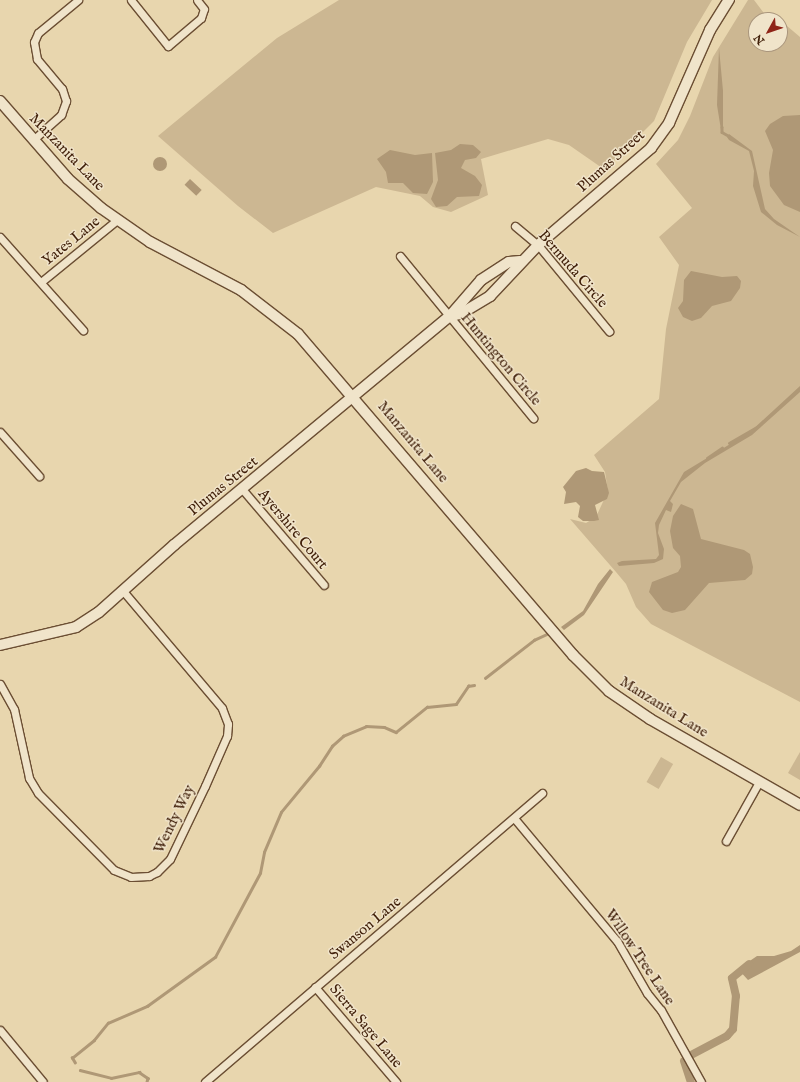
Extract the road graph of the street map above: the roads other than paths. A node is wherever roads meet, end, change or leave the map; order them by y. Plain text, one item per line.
1 (78, 0) edge
2 (131, 0) edge
3 (197, 0) edge
4 (728, 0) edge
5 (0, 101) edge
6 (33, 140) junction
7 (117, 220) junction
8 (515, 226) dead end
9 (0, 237) edge
10 (538, 245) junction
11 (400, 256) dead end
12 (520, 261) junction
13 (41, 282) junction
14 (449, 317) junction
15 (83, 330) dead end
16 (609, 331) dead end
17 (354, 397) junction
18 (533, 418) dead end
19 (0, 432) edge
20 (39, 476) dead end
21 (242, 489) junction
22 (324, 586) dead end
23 (124, 592) junction
24 (0, 645) edge
25 (0, 684) edge
26 (760, 782) junction
27 (542, 793) dead end
28 (800, 805) edge
29 (514, 818) junction
30 (726, 841) dead end
31 (315, 987) junction
32 (0, 1030) edge
33 (43, 1082) edge
34 (205, 1082) edge
35 (396, 1082) edge
36 (701, 1082) edge

1 - 6 street
2 - 3 street
4 - 10 street, Plumas Street
5 - 6 street, Manzanita Lane
6 - 7 street, Manzanita Lane
7 - 13 street, Yates Lane
7 - 17 street, Manzanita Lane
8 - 10 street, Bermuda Circle
9 - 13 street, Yates Lane
10 - 12 street, Plumas Street
10 - 16 street, Bermuda Circle
11 - 14 street, Huntington Circle
12 - 14 street, Plumas Street
12 - 14 street, Plumas Street
13 - 15 street, Yates Lane
14 - 17 street, Plumas Street
14 - 18 street, Huntington Circle
17 - 21 street, Plumas Street
17 - 26 street, Manzanita Lane
19 - 20 street
21 - 22 street, Ayershire Court
21 - 23 street, Plumas Street
23 - 24 street, Plumas Street
23 - 25 street, Wendy Way
26 - 28 street, Manzanita Lane
26 - 30 street
27 - 29 street, Swanson Lane
29 - 31 street, Swanson Lane
29 - 36 street, Willow Tree Lane
31 - 34 street, Swanson Lane
31 - 35 street, Sierra Sage Lane
32 - 33 street

